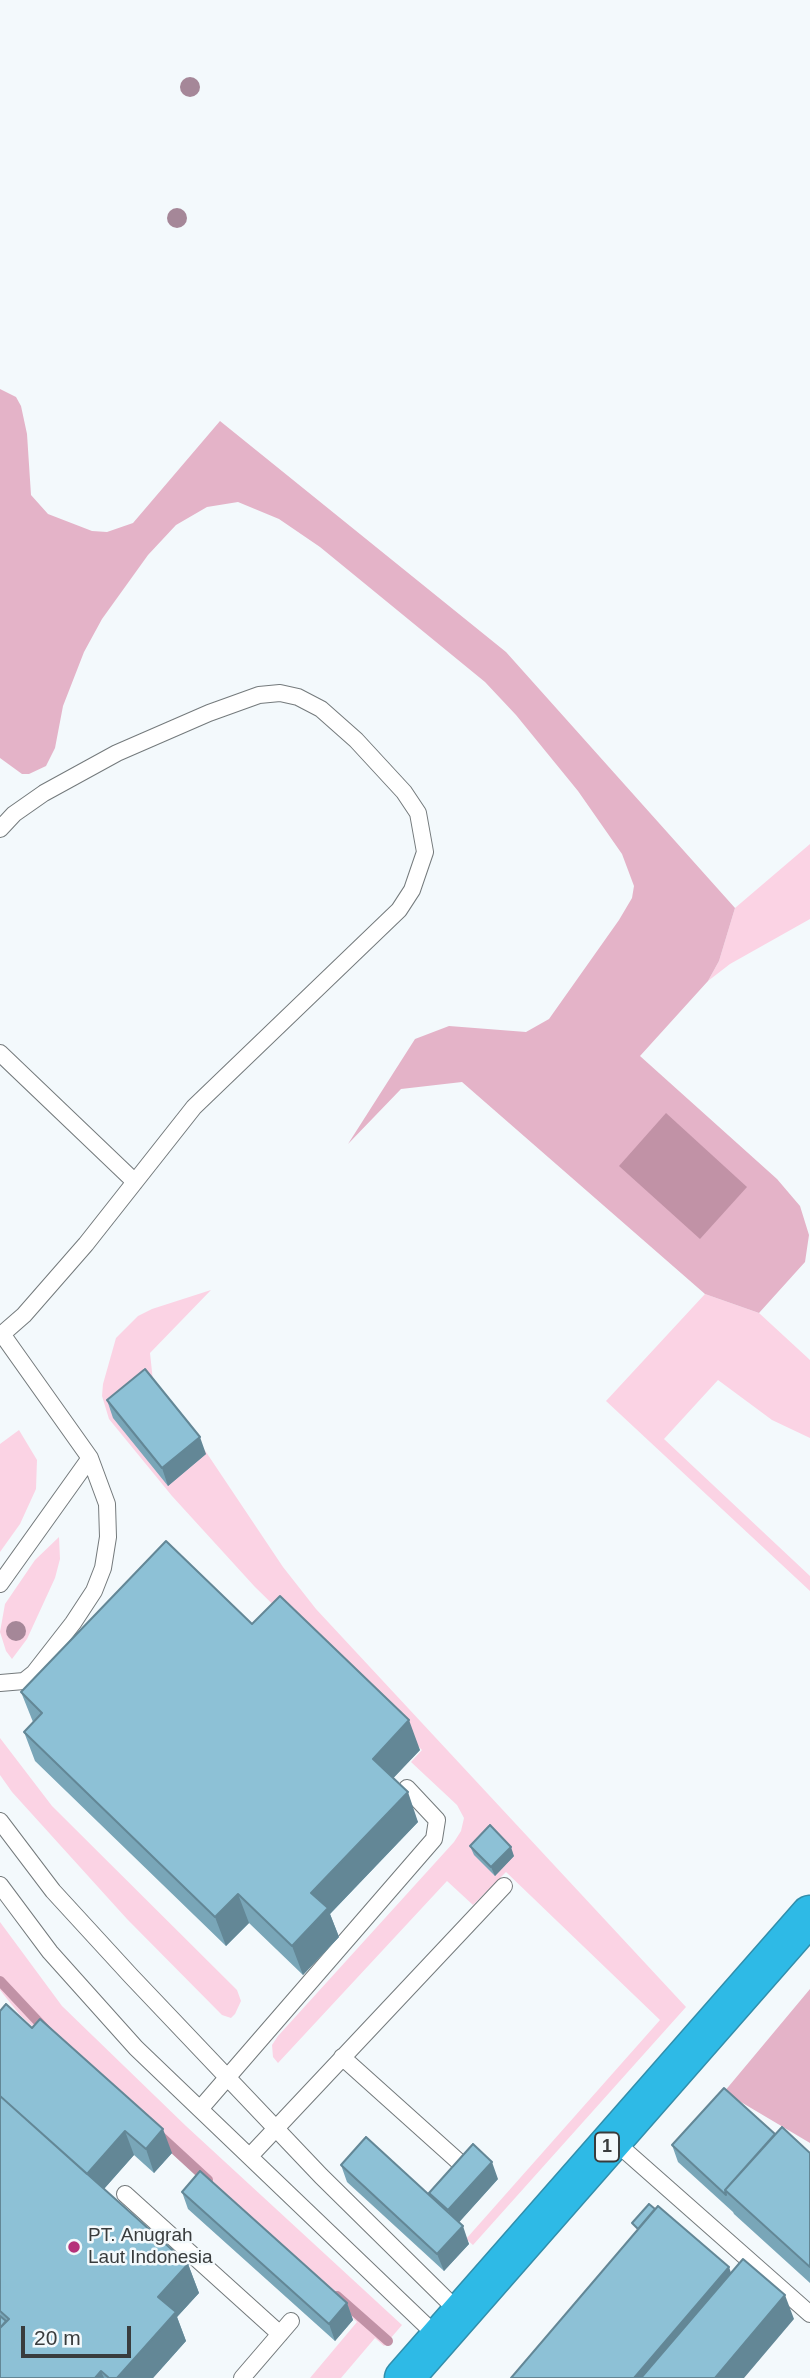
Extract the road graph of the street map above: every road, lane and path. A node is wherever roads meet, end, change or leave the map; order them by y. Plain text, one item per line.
1 (1, 824) edge
2 (0, 1053) edge
3 (135, 1182) junction
4 (1, 1335) edge
5 (90, 1458) junction
6 (0, 1584) edge
7 (0, 1684) edge
8 (407, 1788) edge
9 (0, 1821) edge
10 (0, 1885) edge
11 (504, 1886) dead end
12 (810, 1915) edge
13 (342, 2057) junction
14 (228, 2077) junction
15 (200, 2109) junction
16 (276, 2128) junction
17 (613, 2140) junction
18 (250, 2156) junction
19 (459, 2162) edge
20 (125, 2194) dead end
21 (810, 2314) edge
22 (291, 2321) dead end
23 (449, 2326) junction
24 (279, 2334) junction
25 (242, 2378) edge
26 (404, 2378) edge

1 - 3 lane
2 - 3 lane
3 - 4 lane
4 - 5 lane
5 - 6 lane
5 - 7 lane
8 - 14 lane
9 - 14 lane
10 - 15 lane
11 - 13 lane
12 - 17 highway, 1
13 - 16 lane
13 - 19 lane
14 - 15 lane
14 - 16 lane
15 - 18 lane
16 - 18 lane
16 - 23 lane
17 - 21 lane
17 - 23 highway, 1
18 - 23 lane
20 - 24 lane
22 - 24 lane
23 - 26 highway, 1
24 - 25 lane

